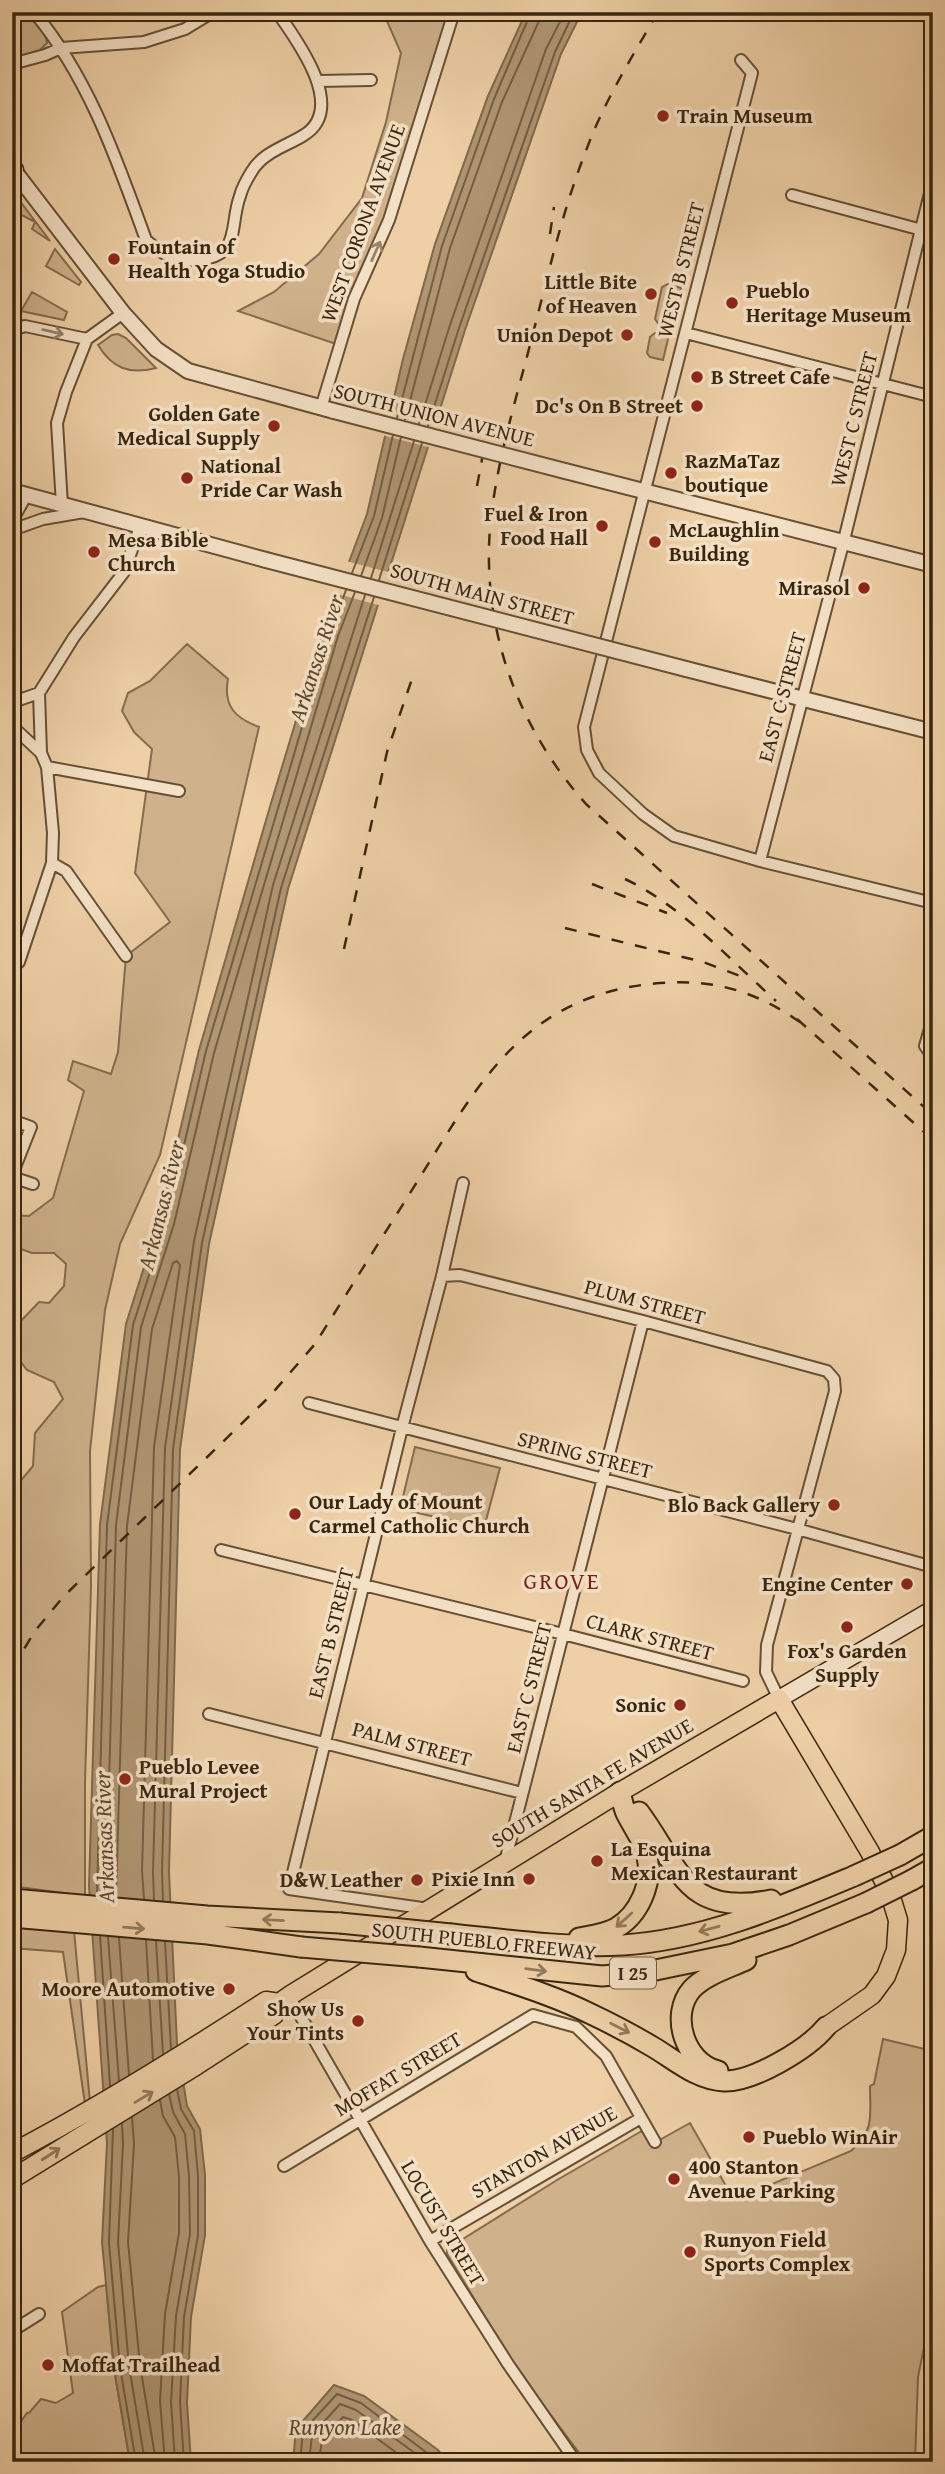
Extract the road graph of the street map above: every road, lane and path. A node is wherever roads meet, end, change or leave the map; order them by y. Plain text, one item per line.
1 (34, 12) edge
2 (213, 12) edge
3 (277, 12) edge
4 (454, 12) edge
5 (61, 48) junction
6 (741, 60) dead end
7 (12, 64) edge
8 (371, 80) dead end
9 (318, 81) junction
10 (13, 167) edge
11 (933, 181) edge
12 (792, 195) dead end
13 (921, 230) junction
14 (933, 233) edge
15 (123, 313) junction
16 (19, 328) dead end
17 (686, 332) junction
18 (87, 340) junction
19 (883, 384) junction
20 (933, 397) edge
21 (328, 409) junction
22 (18, 492) edge
23 (645, 492) junction
24 (62, 505) junction
25 (85, 512) junction
26 (12, 521) edge
27 (140, 527) junction
28 (12, 530) edge
29 (843, 544) junction
30 (933, 565) edge
31 (39, 693) junction
32 (802, 698) junction
33 (12, 701) edge
34 (12, 726) edge
35 (933, 732) edge
36 (41, 753) junction
37 (47, 767) junction
38 (178, 791) dead end
39 (760, 861) junction
40 (52, 863) junction
41 (933, 903) edge
42 (127, 956) dead end
43 (12, 967) edge
44 (933, 1018) edge
45 (933, 1057) edge
46 (12, 1120) edge
47 (12, 1176) edge
48 (463, 1183) dead end
49 (33, 1184) dead end
50 (442, 1276) junction
51 (643, 1321) junction
52 (309, 1404) dead end
53 (402, 1428) junction
54 (603, 1479) junction
55 (797, 1529) junction
56 (221, 1550) dead end
57 (933, 1567) edge
58 (364, 1584) junction
59 (933, 1609) edge
60 (563, 1634) junction
61 (743, 1681) dead end
62 (779, 1699) junction
63 (209, 1714) dead end
64 (324, 1742) junction
65 (620, 1792) junction
66 (523, 1793) junction
67 (933, 1836) edge
68 (505, 1862) junction
69 (933, 1868) edge
70 (820, 1890) junction
71 (16, 1897) edge
72 (429, 1909) junction
73 (65, 1913) junction
74 (839, 1915) junction
75 (12, 1917) edge
76 (207, 1925) junction
77 (479, 1937) junction
78 (442, 1959) junction
79 (284, 1999) junction
80 (826, 2027) junction
81 (641, 2118) junction
82 (90, 2120) junction
83 (360, 2120) junction
84 (655, 2142) dead end
85 (12, 2153) edge
86 (284, 2166) dead end
87 (12, 2179) edge
88 (430, 2241) junction
89 (39, 2314) dead end
90 (12, 2331) edge
91 (576, 2462) edge

1 - 5 street
2 - 5 street
3 - 9 street
21 -> 4 street, WEST CORONA AVENUE
5 - 7 street
5 - 9 street
6 - 17 street, WEST B STREET
8 - 9 street
10 - 15 street, SOUTH UNION AVENUE
11 - 13 street, WEST C STREET
12 - 13 street
13 - 14 street
13 - 19 street, WEST C STREET
15 - 18 street
15 - 21 street, SOUTH UNION AVENUE
16 -> 18 street
17 - 19 street
17 - 23 street, WEST B STREET
18 - 24 street
19 - 20 street
19 - 29 street, WEST C STREET
21 - 23 street, SOUTH UNION AVENUE, bridge
22 - 24 street, SOUTH MAIN STREET
22 - 26 street
23 - 29 street, SOUTH UNION AVENUE
23 - 39 street
24 - 25 street, SOUTH MAIN STREET
25 - 27 street, SOUTH MAIN STREET
25 - 28 street
27 - 31 street
27 - 32 street, SOUTH MAIN STREET, bridge
29 - 30 street, SOUTH UNION AVENUE
29 - 32 street, EAST C STREET
31 - 33 street
31 - 36 street
32 - 35 street, SOUTH MAIN STREET
32 - 39 street, EAST C STREET
34 - 36 street
36 - 37 street
37 - 38 street
37 - 40 street
39 - 41 street
40 - 42 street
40 - 43 street
44 - 45 street
46 - 47 street
47 - 49 street
48 - 50 street, EAST B STREET
50 - 51 street, PLUM STREET
50 - 53 street, EAST B STREET
51 - 54 street, EAST C STREET
51 - 55 street, PLUM STREET
52 - 53 street, SPRING STREET
53 - 54 street, SPRING STREET
53 - 58 street, EAST B STREET
54 - 55 street, SPRING STREET
54 - 60 street, EAST C STREET
55 - 57 street, SPRING STREET
55 - 62 street
56 - 58 street, CLARK STREET
58 - 60 street, CLARK STREET
58 - 64 street, EAST B STREET
59 - 62 main road, SOUTH SANTA FE AVENUE
60 - 61 street, CLARK STREET
60 - 66 street, EAST C STREET
62 - 65 main road, SOUTH SANTA FE AVENUE
62 - 80 main road
63 - 64 street, PALM STREET
64 - 66 street, PALM STREET
64 - 72 street, EAST B STREET
65 - 68 main road, SOUTH SANTA FE AVENUE
65 - 70 highway
65 -> 77 highway
66 - 68 street, EAST C STREET
67 - 70 highway, SOUTH PUEBLO FREEWAY / I 25, bridge
68 - 72 main road, SOUTH SANTA FE AVENUE
69 - 74 highway, SOUTH PUEBLO FREEWAY / I 25, bridge
70 -> 77 highway, SOUTH PUEBLO FREEWAY / I 25
71 - 73 highway, SOUTH PUEBLO FREEWAY / I 25
72 - 79 main road, SOUTH SANTA FE AVENUE
73 - 75 highway, SOUTH PUEBLO FREEWAY / I 25
73 - 76 highway, SOUTH PUEBLO FREEWAY / I 25
78 -> 74 highway, SOUTH PUEBLO FREEWAY / I 25
74 - 80 highway
77 -> 76 highway, SOUTH PUEBLO FREEWAY / I 25, bridge
76 - 78 highway, SOUTH PUEBLO FREEWAY / I 25, bridge
78 -> 80 highway
79 - 82 main road, SOUTH SANTA FE AVENUE
79 - 83 street, LOCUST STREET
81 - 83 street, MOFFAT STREET
81 - 84 street
81 - 88 street, STANTON AVENUE
82 - 85 main road, SOUTH SANTA FE AVENUE
87 -> 82 main road, SOUTH SANTA FE AVENUE
83 - 86 street, MOFFAT STREET
83 - 88 street, LOCUST STREET
88 - 91 street, LOCUST STREET
89 - 90 street

